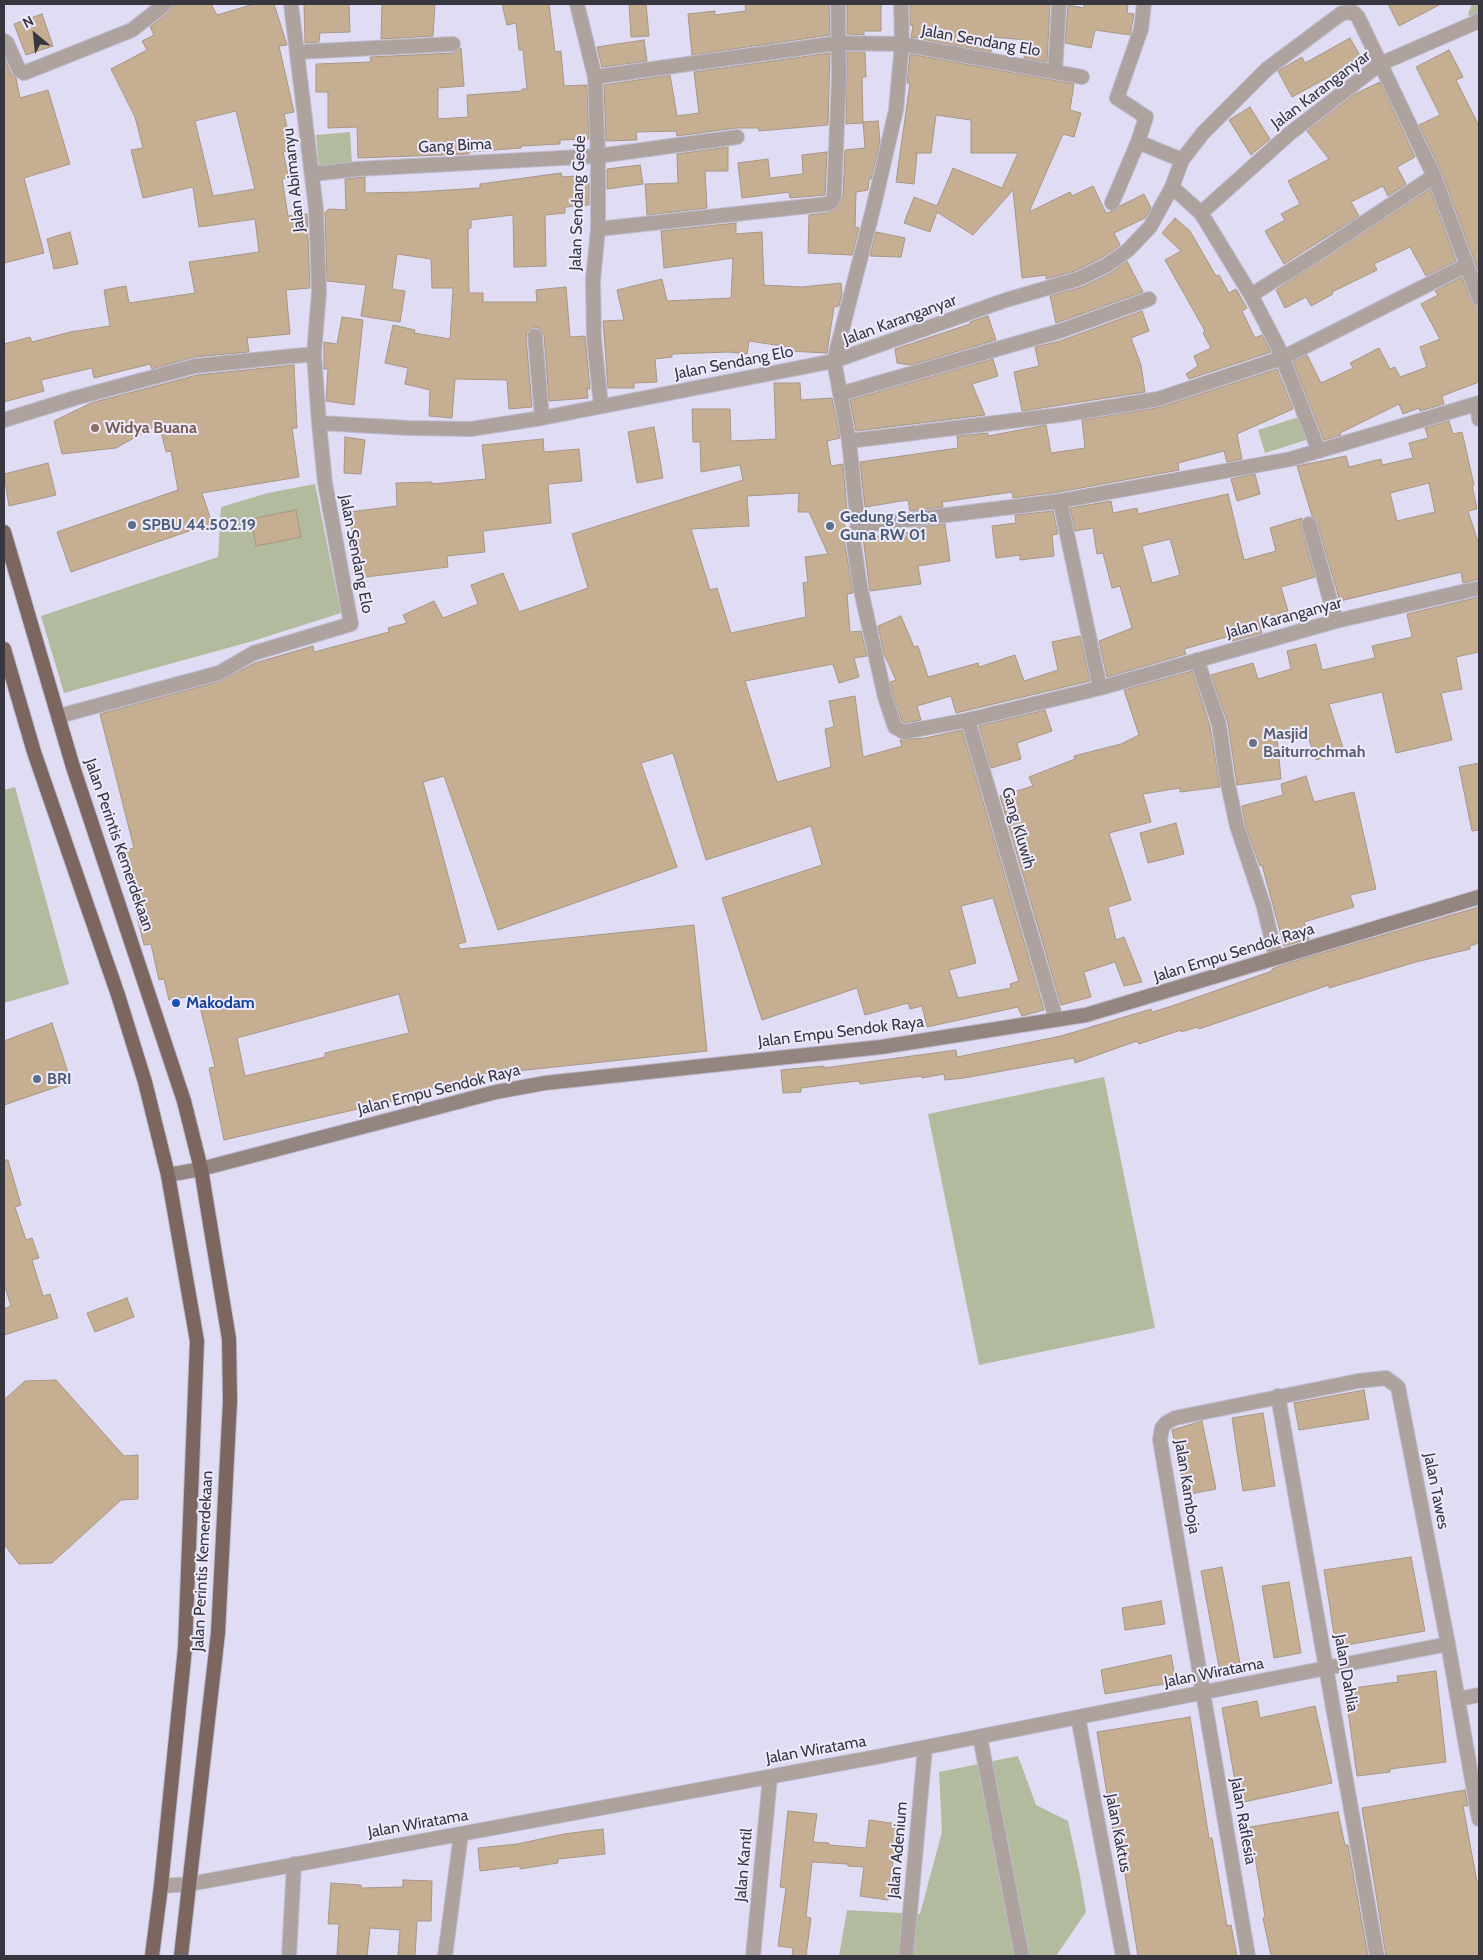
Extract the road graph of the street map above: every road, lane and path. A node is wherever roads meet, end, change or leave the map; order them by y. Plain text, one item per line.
1 (165, 4) edge
2 (291, 4) edge
3 (577, 4) edge
4 (838, 4) edge
5 (901, 4) edge
6 (1059, 4) edge
7 (1144, 4) edge
8 (1479, 21) edge
9 (4, 41) edge
10 (838, 43) junction
11 (453, 44) dead end
12 (902, 44) junction
13 (297, 52) junction
14 (1380, 64) junction
15 (1055, 72) junction
16 (1082, 77) dead end
17 (595, 78) junction
18 (737, 137) dead end
19 (1138, 142) junction
20 (598, 156) junction
21 (1182, 160) junction
22 (313, 174) junction
23 (1434, 176) junction
24 (1172, 187) junction
25 (1112, 203) dead end
26 (1201, 213) junction
27 (598, 229) junction
28 (1467, 265) junction
29 (1251, 294) junction
30 (1479, 298) edge
31 (1149, 299) dead end
32 (535, 336) dead end
33 (314, 354) junction
34 (1282, 358) junction
35 (834, 362) junction
36 (840, 394) junction
37 (1478, 404) edge
38 (601, 406) junction
39 (542, 418) junction
40 (1479, 419) edge
41 (4, 420) edge
42 (319, 423) junction
43 (849, 442) junction
44 (1319, 451) junction
45 (1060, 502) junction
46 (1309, 524) dead end
47 (858, 526) junction
48 (4, 532) edge
49 (1479, 588) edge
50 (1336, 622) junction
51 (4, 649) edge
52 (1196, 660) junction
53 (1100, 688) junction
54 (59, 716) junction
55 (968, 720) junction
56 (1479, 897) edge
57 (1276, 958) junction
58 (1056, 1019) junction
59 (201, 1168) junction
60 (168, 1175) junction
61 (1358, 1381) joint
62 (1278, 1396) junction
63 (1448, 1644) junction
64 (1327, 1668) junction
65 (1203, 1692) junction
66 (1479, 1694) edge
67 (1458, 1699) junction
68 (1078, 1717) junction
69 (980, 1737) junction
70 (925, 1748) junction
71 (770, 1777) junction
72 (1479, 1819) edge
73 (461, 1834) junction
74 (294, 1864) junction
75 (190, 1884) junction
76 (161, 1886) junction
77 (152, 1956) edge
78 (181, 1956) edge
79 (289, 1956) edge
80 (445, 1956) edge
81 (754, 1956) edge
82 (906, 1956) edge
83 (1022, 1956) edge
84 (1123, 1956) edge
85 (1248, 1956) edge
86 (1377, 1956) edge

1 - 9 street
2 - 13 street, Jalan Abimanyu
3 - 17 street, Jalan Sendang Gede
4 - 10 street
5 - 12 street, Jalan Sendang Elo
6 - 15 street, Jalan Sendang Elo
7 - 19 street
8 - 14 street, Jalan Karanganyar
10 - 12 street, Jalan Sendang Elo
10 - 17 street, Jalan Sendang Elo
10 - 27 street
11 - 13 street
12 - 15 street, Jalan Sendang Elo
12 - 35 street, Jalan Sendang Elo
13 - 22 street, Jalan Abimanyu
14 - 21 street, Jalan Karanganyar
14 - 23 street
14 - 26 street, Jalan Karanganyar
15 - 16 street, Jalan Sendang Elo
17 - 20 street, Jalan Sendang Gede
18 - 20 street, Gang Bima
19 - 21 street
19 - 25 street
20 - 22 street, Gang Bima
20 - 27 street, Jalan Sendang Gede
21 - 24 street, Jalan Karanganyar
22 - 33 street, Jalan Abimanyu
23 - 28 street
23 - 29 street
24 - 26 street
24 - 35 street, Jalan Karanganyar
26 - 29 street
27 - 38 street, Jalan Sendang Gede
28 - 30 street
28 - 34 street
29 - 34 street
31 - 36 street
32 - 39 street
33 - 41 street
33 - 42 street, Jalan Sendang Elo
34 - 43 street
34 - 44 street
35 - 36 street, Jalan Karanganyar
35 - 38 street, Jalan Sendang Elo
36 - 43 street, Jalan Karanganyar
37 - 40 street
37 - 44 street
38 - 39 street, Jalan Sendang Elo
39 - 42 street, Jalan Sendang Elo
42 - 54 street, Jalan Sendang Elo
43 - 47 street, Jalan Karanganyar
44 - 45 street
45 - 47 street
45 - 53 street
46 - 50 street
47 - 55 street, Jalan Karanganyar
48 - 54 highway, Jalan Perintis Kemerdekaan
49 - 50 street, Jalan Karanganyar
50 - 52 street, Jalan Karanganyar
51 - 60 highway, Jalan Perintis Kemerdekaan
52 - 53 street, Jalan Karanganyar
52 - 57 street
53 - 55 street, Jalan Karanganyar
54 - 59 highway, Jalan Perintis Kemerdekaan
55 - 58 street, Gang Kluwih
56 - 57 main road, Jalan Empu Sendok Raya
57 - 58 main road, Jalan Empu Sendok Raya
58 - 59 main road, Jalan Empu Sendok Raya
59 - 60 main road
59 - 75 highway, Jalan Perintis Kemerdekaan
60 - 76 highway, Jalan Perintis Kemerdekaan
61 - 62 street, Jalan Kamboja
61 - 63 street, Jalan Tawes
62 - 64 street, Jalan Dahlia
62 - 65 street, Jalan Kamboja
63 - 64 street, Jalan Wiratama
63 - 67 street, Jalan Tawes
64 - 65 street, Jalan Wiratama
64 - 86 street, Jalan Dahlia
65 - 68 street, Jalan Wiratama
65 - 85 street, Jalan Raflesia
66 - 67 street
67 - 72 street, Jalan Tawes
68 - 69 street, Jalan Wiratama
68 - 84 street, Jalan Kaktus
69 - 70 street, Jalan Wiratama
69 - 83 street
70 - 71 street, Jalan Wiratama
70 - 82 street, Jalan Adenium
71 - 73 street, Jalan Wiratama
71 - 81 street, Jalan Kantil
73 - 74 street, Jalan Wiratama
73 - 80 street
74 - 75 street, Jalan Wiratama
74 - 79 street
75 - 76 street, Jalan Wiratama
75 - 78 highway, Jalan Perintis Kemerdekaan
76 - 77 highway, Jalan Perintis Kemerdekaan

